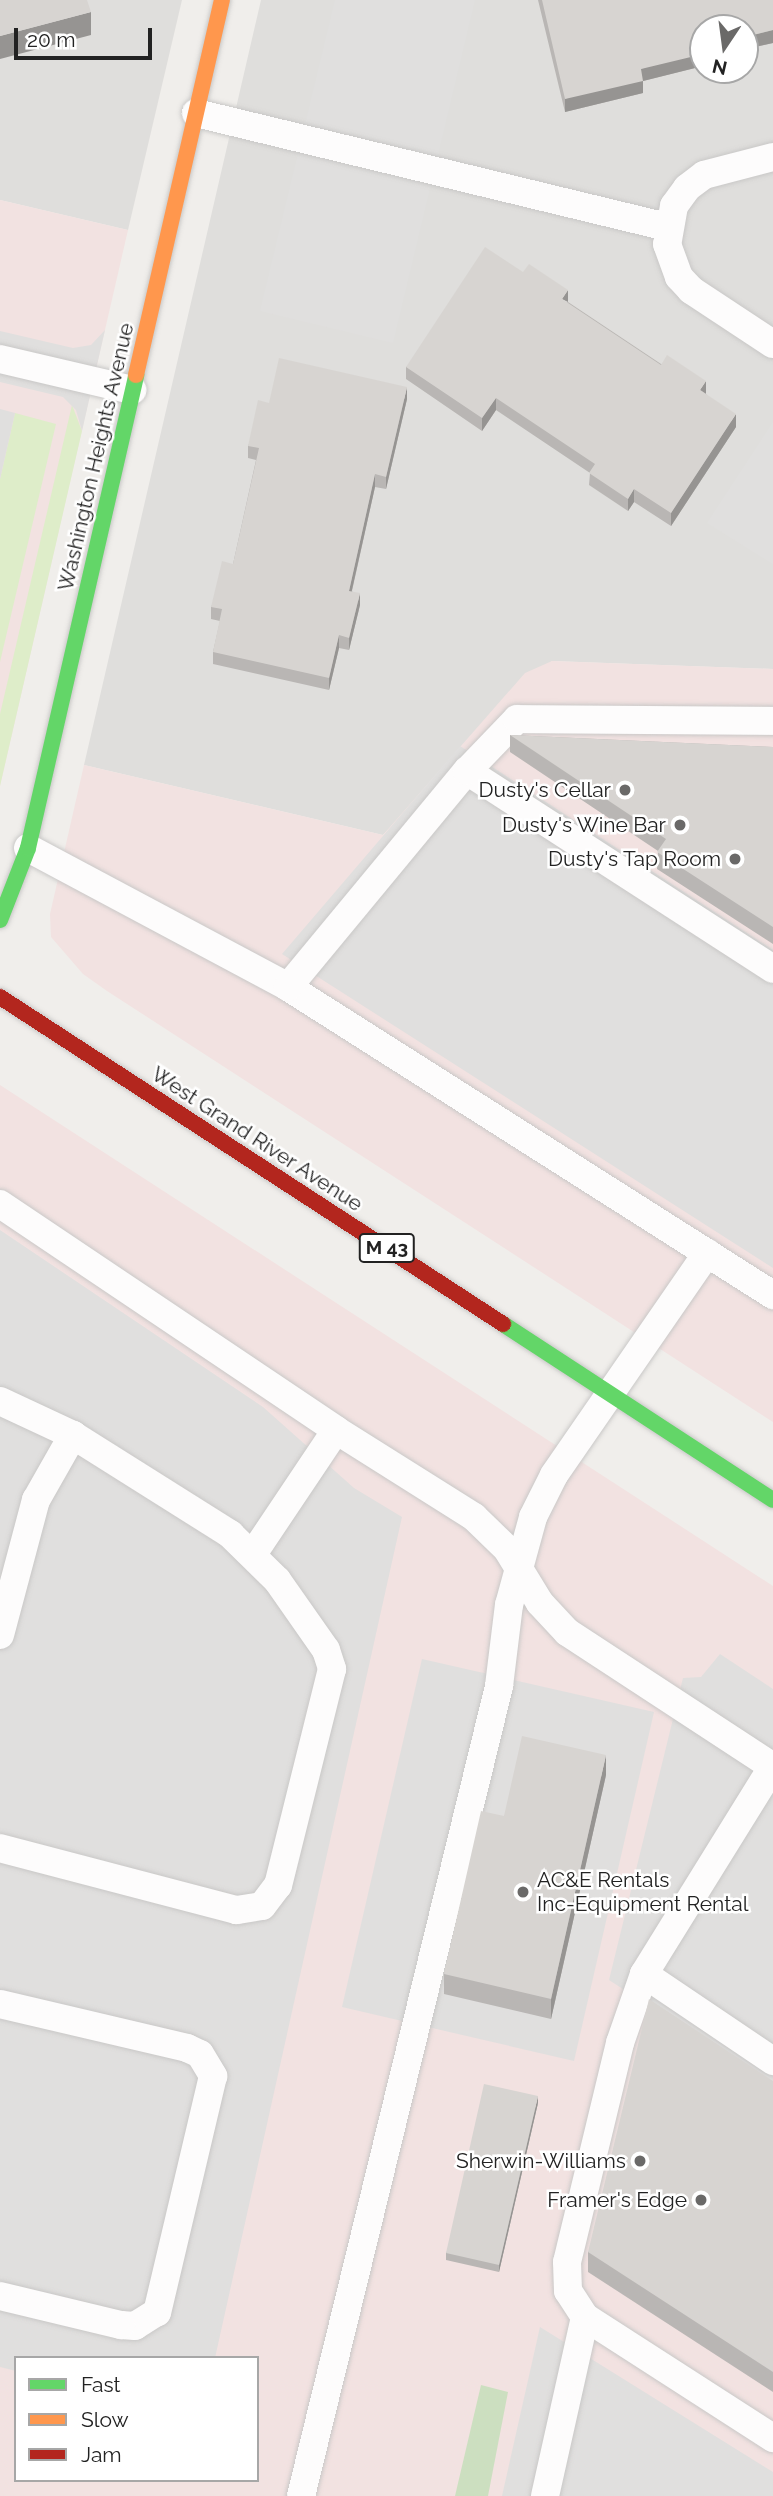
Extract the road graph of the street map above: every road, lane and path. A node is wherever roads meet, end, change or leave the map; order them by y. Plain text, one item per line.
1 (222, 0) edge
2 (196, 113) junction
3 (773, 157) edge
4 (668, 227) junction
5 (773, 344) edge
6 (0, 359) edge
7 (132, 390) junction
8 (773, 721) edge
9 (467, 771) junction
10 (28, 848) junction
11 (0, 920) edge
12 (773, 969) edge
13 (288, 987) junction
14 (0, 997) edge
15 (0, 1204) edge
16 (707, 1254) junction
17 (773, 1295) edge
18 (611, 1394) junction
19 (0, 1401) edge
20 (336, 1430) junction
21 (73, 1436) junction
22 (773, 1500) edge
23 (253, 1554) junction
24 (519, 1566) junction
25 (0, 1634) edge
26 (773, 1767) edge
27 (0, 1848) edge
28 (644, 1974) junction
29 (0, 2004) edge
30 (773, 2061) edge
31 (0, 2296) edge
32 (586, 2317) junction
33 (773, 2438) edge
34 (301, 2496) edge
35 (545, 2496) edge

1 - 2 street, Washington Heights Avenue
2 - 4 lane
2 - 7 street, Washington Heights Avenue
3 - 4 lane
4 - 5 lane
6 - 7 lane
7 - 10 street, Washington Heights Avenue
8 - 9 lane
9 - 12 lane
9 - 13 lane
10 - 11 street, Washington Heights Avenue
10 - 13 lane
13 - 16 lane
14 - 18 street, West Grand River Avenue / M 43
15 - 20 lane
16 - 17 lane
16 - 18 lane
18 - 22 street, West Grand River Avenue / M 43
18 - 24 lane
19 - 21 lane
20 - 23 lane
20 - 24 lane
21 - 23 lane
21 - 25 lane
23 - 27 lane
24 - 26 lane
24 - 34 lane
26 - 28 lane
28 - 30 lane
28 - 32 lane
29 - 31 lane
32 - 33 lane
32 - 35 lane

